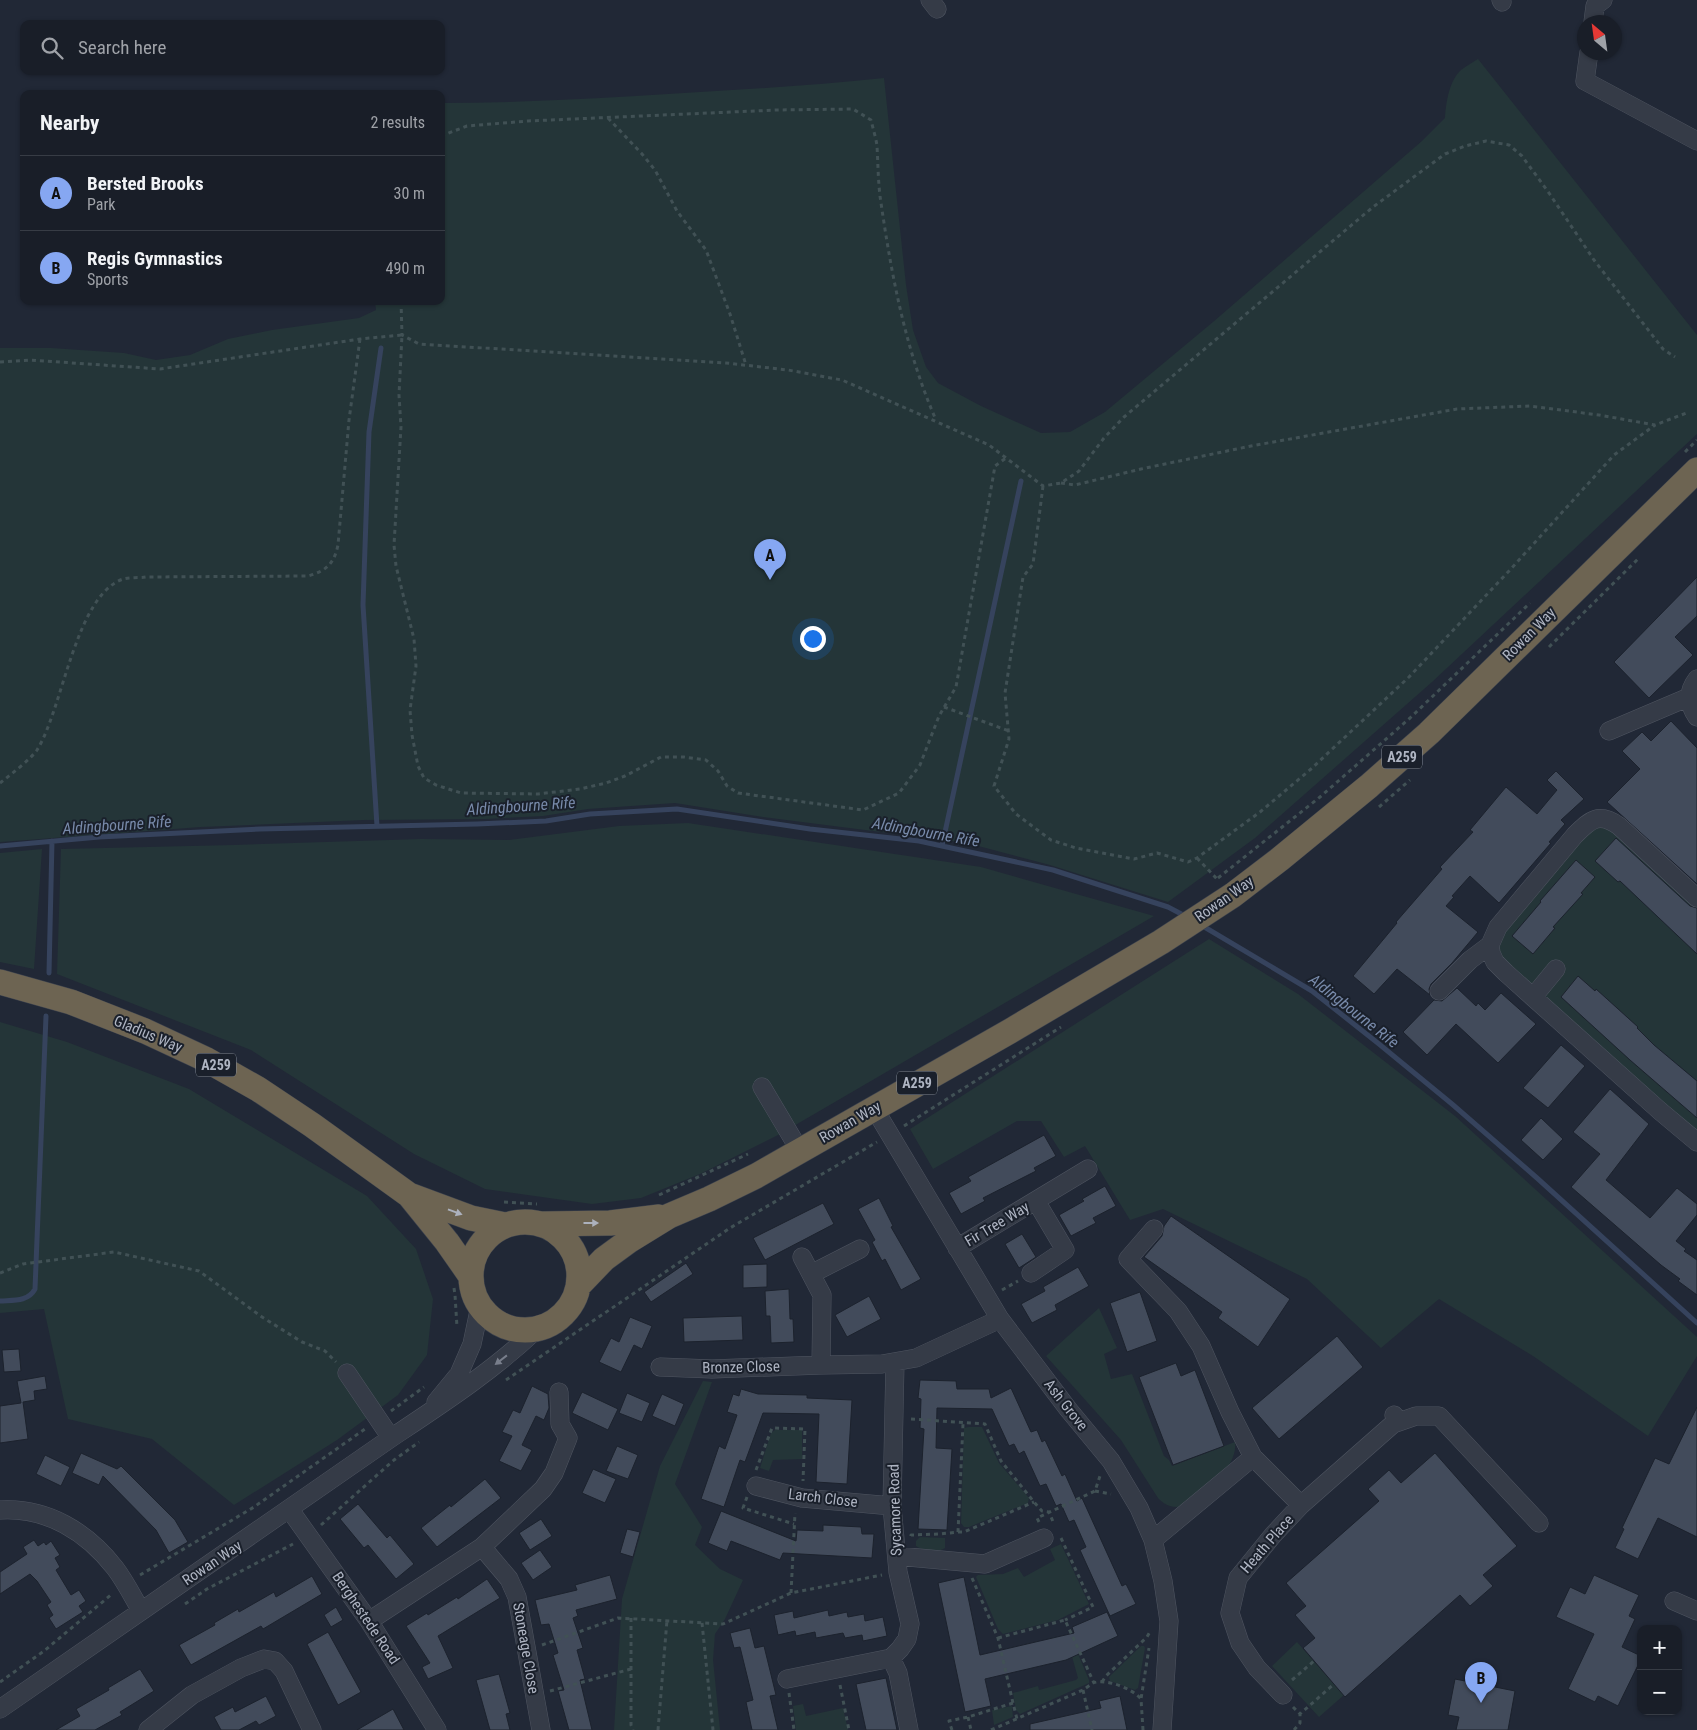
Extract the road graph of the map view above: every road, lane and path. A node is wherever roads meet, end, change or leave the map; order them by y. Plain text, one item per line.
1 (1603, 0) edge
2 (1594, 15) edge
3 (1588, 60) edge
4 (608, 118) junction
5 (445, 134) edge
6 (1697, 141) edge
7 (401, 305) edge
8 (402, 335) junction
9 (360, 338) junction
10 (1675, 357) dead end
11 (0, 362) edge
12 (746, 366) junction
13 (1689, 412) dead end
14 (936, 421) junction
15 (1655, 425) junction
16 (1697, 440) edge
17 (1006, 458) junction
18 (1690, 462) edge
19 (1061, 483) junction
20 (1043, 486) junction
21 (1530, 602) dead end
22 (1697, 679) edge
23 (1689, 697) junction
24 (944, 707) junction
25 (1697, 717) edge
26 (1009, 731) junction
27 (1609, 731) dead end
28 (0, 783) edge
29 (1197, 858) junction
30 (1217, 888) junction
31 (1697, 898) edge
32 (1490, 945) junction
33 (1556, 969) dead end
34 (0, 982) edge
35 (1439, 991) dead end
36 (1533, 997) junction
37 (1066, 1024) dead end
38 (762, 1087) dead end
39 (874, 1108) junction
40 (890, 1135) junction
41 (1697, 1142) edge
42 (755, 1151) dead end
43 (800, 1151) junction
44 (1088, 1169) dead end
45 (409, 1195) junction
46 (1036, 1201) junction
47 (495, 1203) dead end
48 (661, 1207) junction
49 (540, 1214) junction
50 (505, 1225) junction
51 (1154, 1229) dead end
52 (957, 1248) junction
53 (860, 1249) dead end
54 (802, 1257) dead end
55 (0, 1273) edge
56 (1031, 1273) joint
57 (812, 1274) junction
58 (461, 1278) junction
59 (578, 1286) junction
60 (987, 1298) junction
61 (480, 1306) junction
62 (1000, 1320) junction
63 (538, 1328) junction
64 (456, 1331) dead end
65 (895, 1362) junction
66 (821, 1365) junction
67 (660, 1367) dead end
68 (347, 1373) joint
69 (502, 1382) dead end
70 (431, 1383) dead end
71 (559, 1392) dead end
72 (425, 1416) junction
73 (895, 1418) junction
74 (378, 1420) junction
75 (963, 1424) junction
76 (391, 1438) junction
77 (425, 1438) dead end
78 (1253, 1456) junction
79 (1106, 1479) dead end
80 (753, 1486) junction
81 (1111, 1488) dead end
82 (1095, 1491) junction
83 (799, 1497) junction
84 (1034, 1502) junction
85 (1301, 1505) junction
86 (892, 1506) junction
87 (0, 1510) edge
88 (290, 1510) junction
89 (1049, 1512) junction
90 (1037, 1518) dead end
91 (1539, 1523) dead end
92 (794, 1524) junction
93 (958, 1532) junction
94 (309, 1535) junction
95 (1044, 1538) joint
96 (1153, 1540) junction
97 (482, 1547) junction
98 (902, 1562) junction
99 (965, 1563) junction
100 (124, 1584) junction
101 (791, 1593) junction
102 (1674, 1601) dead end
103 (183, 1605) dead end
104 (141, 1611) junction
105 (1697, 1611) edge
106 (631, 1618) junction
107 (666, 1620) junction
108 (1065, 1620) junction
109 (370, 1622) junction
110 (702, 1622) junction
111 (1151, 1623) dead end
112 (1152, 1630) junction
113 (998, 1638) junction
114 (1150, 1639) dead end
115 (1149, 1647) dead end
116 (527, 1650) junction
117 (890, 1658) junction
118 (1314, 1660) dead end
119 (631, 1669) junction
120 (837, 1670) junction
121 (787, 1679) joint
122 (0, 1682) edge
123 (1102, 1682) junction
124 (1094, 1683) junction
125 (1334, 1684) dead end
126 (1083, 1690) junction
127 (1281, 1693) junction
128 (535, 1695) junction
129 (1141, 1699) junction
130 (1013, 1703) junction
131 (0, 1709) edge
132 (1300, 1714) junction
133 (968, 1717) junction
134 (1017, 1719) junction
135 (148, 1730) edge
136 (312, 1730) edge
137 (437, 1730) edge
138 (541, 1730) edge
139 (632, 1730) edge
140 (658, 1730) edge
141 (712, 1730) edge
142 (794, 1730) edge
143 (849, 1730) edge
144 (909, 1730) edge
145 (952, 1730) edge
146 (971, 1730) edge
147 (991, 1730) edge
148 (1092, 1730) edge
149 (1143, 1730) edge
150 (1162, 1730) edge
151 (1294, 1730) edge

1 - 2 street
3 - 6 street
4 - 5 path
4 - 12 path
4 - 14 path
7 - 8 path
8 - 9 path
8 - 12 path
8 - 24 path
9 - 11 path
9 - 28 path
10 - 19 path
12 - 14 path
13 - 15 path
14 - 17 path
15 - 19 path
15 - 29 path
16 - 18 path
17 - 20 path
17 - 24 path
18 - 30 highway, Rowan Way / A259
19 - 20 path
20 - 26 path
21 - 30 path
22 - 23 street
23 - 25 street
23 - 27 street
24 - 26 path
26 - 29 path
29 - 30 path
30 - 39 highway, Rowan Way / A259
31 - 32 street
32 - 35 street
32 - 36 street
33 - 36 street
34 - 45 highway, Gladius Way / A259
36 - 41 street
37 - 40 path
38 - 43 street
39 - 40 street, Ash Grove
39 - 43 highway, Rowan Way / A259
40 - 52 street, Ash Grove
40 - 69 path
42 - 48 path
43 - 48 highway, Rowan Way / A259
44 - 46 street, Fir Tree Way
45 -> 50 highway, Gladius Way / A259
45 - 58 highway, Gladius Way / A259
46 - 52 street, Fir Tree Way
46 - 56 street, Fir Tree Way
47 - 49 path
49 -> 48 highway, Rowan Way / A259
48 - 59 highway, Rowan Way / A259
49 - 50 highway
49 - 59 highway
50 - 58 highway
51 - 78 street, Heath Place
52 - 60 street, Ash Grove
53 - 57 street
54 - 57 street
55 - 68 path
56 - 60 path
57 - 66 street
58 - 61 highway
58 - 64 path
59 - 63 highway
60 - 62 street, Ash Grove
61 - 63 highway
61 - 72 street, Rowan Way
62 - 65 street
62 - 96 street, Ash Grove
63 -> 72 street, Rowan Way
65 - 66 street, Bronze Close
65 - 73 street, Sycamore Road
66 - 67 street, Bronze Close
68 - 74 street
70 - 74 path
71 - 97 street
72 - 76 street, Rowan Way
73 - 75 path
73 - 86 street, Sycamore Road
74 - 76 street
74 - 100 path
75 - 84 path
75 - 93 path
76 - 88 street, Rowan Way
77 - 94 path
78 - 85 street, Heath Place
78 - 96 street
79 - 82 path
80 - 83 street, Larch Close
80 - 83 path
80 - 92 path
81 - 82 path
82 - 89 path
83 - 86 street, Larch Close
83 - 92 path
84 - 89 path
84 - 93 path
85 - 91 street
85 - 127 street, Heath Place
86 - 98 street, Sycamore Road
87 - 100 street
88 - 94 street, Berghestede Road
88 - 104 street, Rowan Way
89 - 90 path
92 - 101 path
93 - 98 path
94 - 103 path
94 - 109 street, Berghestede Road
95 - 99 street
95 - 108 path
96 - 150 street, Ash Grove
97 - 109 street
97 - 116 street, Stoneage Close
98 - 99 street
98 - 101 path
98 - 117 street, Sycamore Road
99 - 113 path
100 - 104 street
100 - 122 path
101 - 110 path
102 - 105 street
104 - 131 street, Rowan Way
106 - 107 path
106 - 116 path
106 - 119 path
107 - 110 path
107 - 140 path
108 - 113 path
108 - 124 path
109 - 137 street, Berghestede Road
110 - 141 path
111 - 112 path
112 - 114 path
112 - 123 path
113 - 130 path
115 - 129 path
116 - 128 street, Stoneage Close
117 - 120 street
117 - 144 street
118 - 127 path
119 - 128 path
119 - 139 path
120 - 121 street
120 - 143 path
121 - 142 path
123 - 124 path
123 - 129 path
124 - 126 path
125 - 132 path
126 - 134 path
126 - 148 path
127 - 132 path
128 - 138 street, Stoneage Close
129 - 149 path
130 - 133 path
130 - 134 path
132 - 151 path
133 - 145 path
133 - 146 path
134 - 147 path
135 - 136 street

